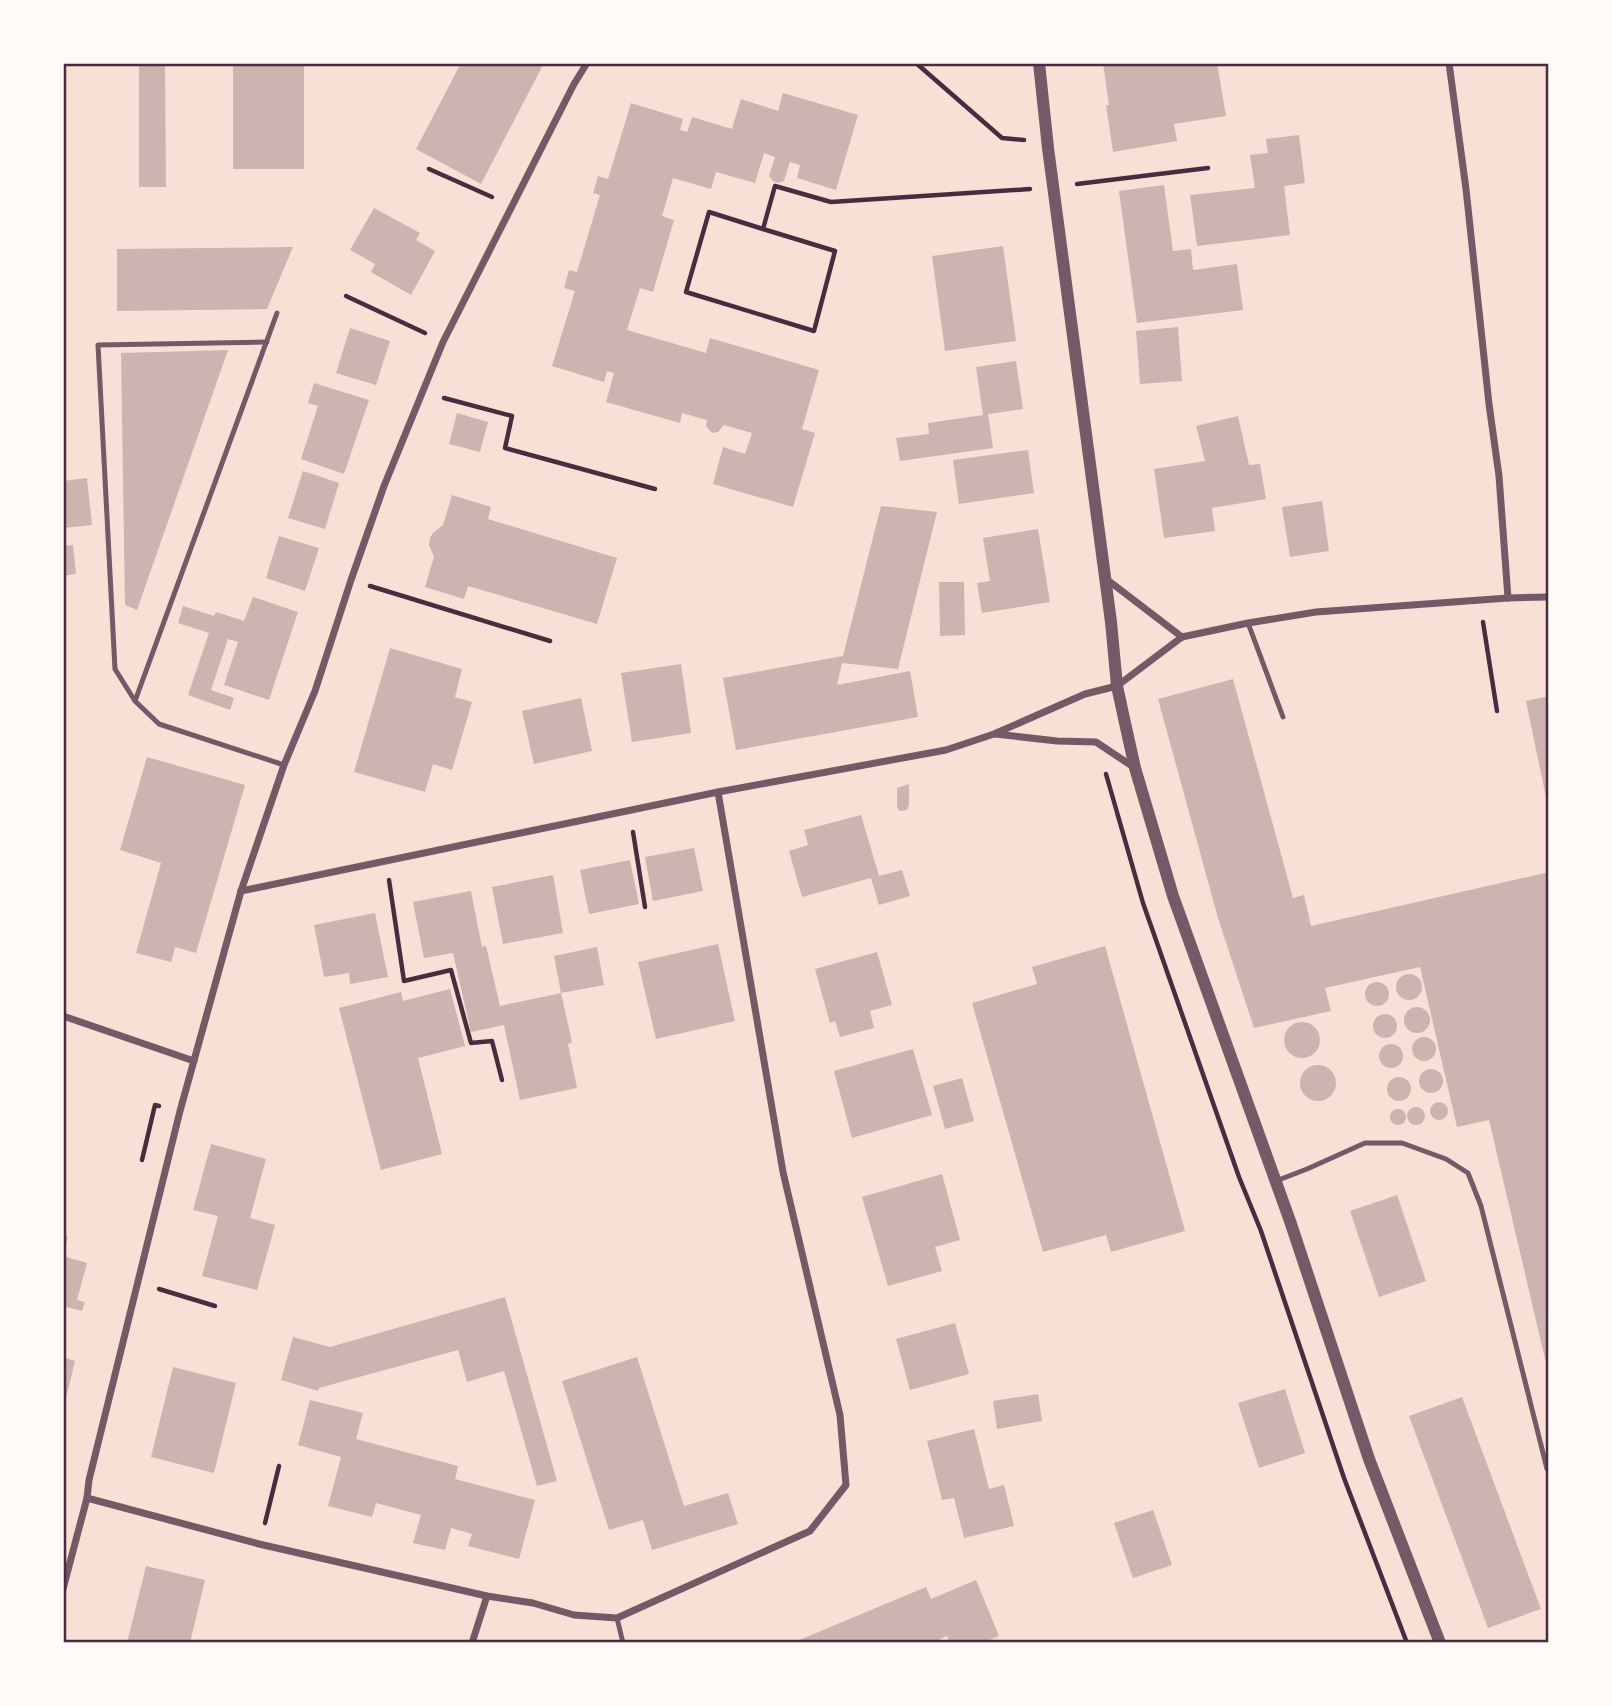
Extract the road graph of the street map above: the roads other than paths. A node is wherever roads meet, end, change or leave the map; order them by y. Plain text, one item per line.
1 (587, 63) edge
2 (1040, 63) edge
3 (1449, 63) edge
4 (277, 313) dead end
5 (267, 342) junction
6 (1105, 578) junction
7 (1549, 597) edge
8 (1508, 598) junction
9 (1248, 623) junction
10 (1182, 637) junction
11 (1117, 685) junction
12 (135, 701) junction
13 (1283, 717) dead end
14 (994, 734) junction
15 (284, 765) junction
16 (1135, 768) junction
17 (718, 792) junction
18 (241, 891) junction
19 (63, 1016) edge
20 (194, 1061) junction
21 (1276, 1181) junction
22 (1547, 1469) dead end
23 (87, 1498) junction
24 (63, 1589) edge
25 (487, 1596) junction
26 (617, 1618) junction
27 (472, 1643) edge
28 (623, 1643) edge
29 (1440, 1643) edge

1 - 15 street
2 - 6 street
3 - 8 street
4 - 5 lane
5 - 12 lane
5 - 12 lane
6 - 10 street
6 - 11 street
7 - 8 street
8 - 9 street
9 - 10 street
9 - 13 lane
10 - 11 street
11 - 14 street
11 - 16 street
12 - 15 lane
14 - 16 street
14 - 17 street
15 - 18 street
16 - 21 street
17 - 18 street
17 - 26 street
18 - 20 street
19 - 20 street
20 - 23 street
21 - 22 lane
21 - 29 street
23 - 24 street
23 - 25 street
25 - 26 street
25 - 27 street
26 - 28 lane

